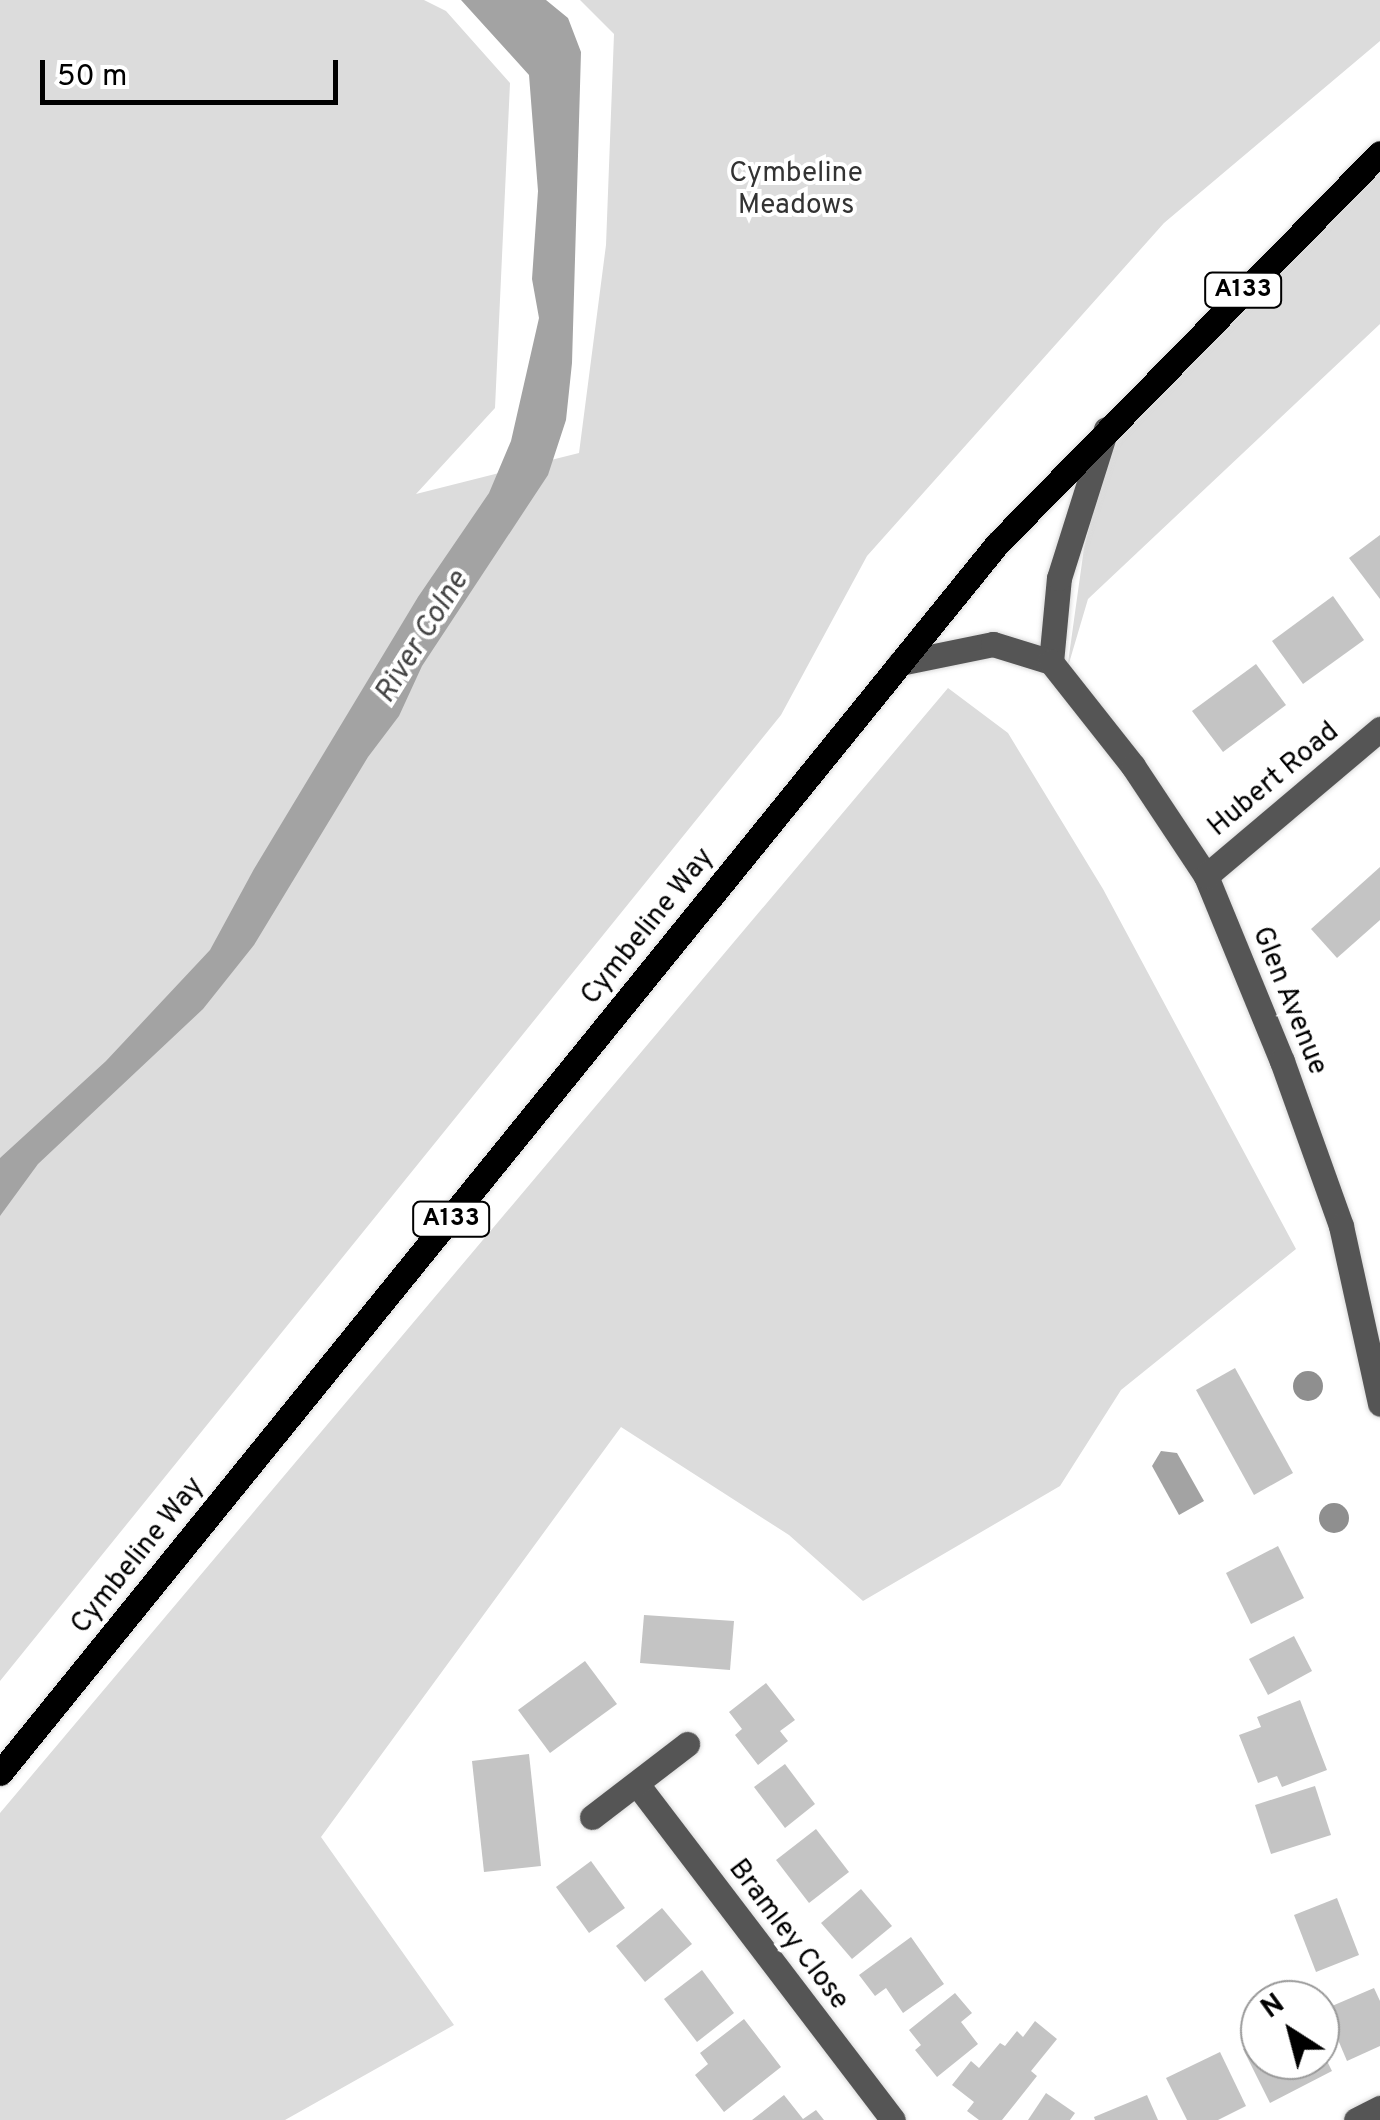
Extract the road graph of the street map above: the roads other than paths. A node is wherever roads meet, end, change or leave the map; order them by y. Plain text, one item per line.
1 (1380, 153) edge
2 (1107, 427) junction
3 (1051, 662) junction
4 (900, 663) junction
5 (1380, 729) edge
6 (1206, 876) junction
7 (1380, 1404) edge
8 (688, 1744) dead end
9 (0, 1773) edge
10 (636, 1784) junction
11 (592, 1818) dead end
12 (1380, 2108) edge
13 (893, 2120) edge
14 (1356, 2120) edge

1 - 2 main road, Cymbeline Way / A133
2 - 3 street
2 - 4 main road, Cymbeline Way / A133
3 - 4 street
3 - 6 street, Glen Avenue
4 - 9 main road, Cymbeline Way / A133
5 - 6 street, Hubert Road
6 - 7 street, Glen Avenue
8 - 10 street
10 - 11 street
10 - 13 street, Bramley Close
12 - 14 street

